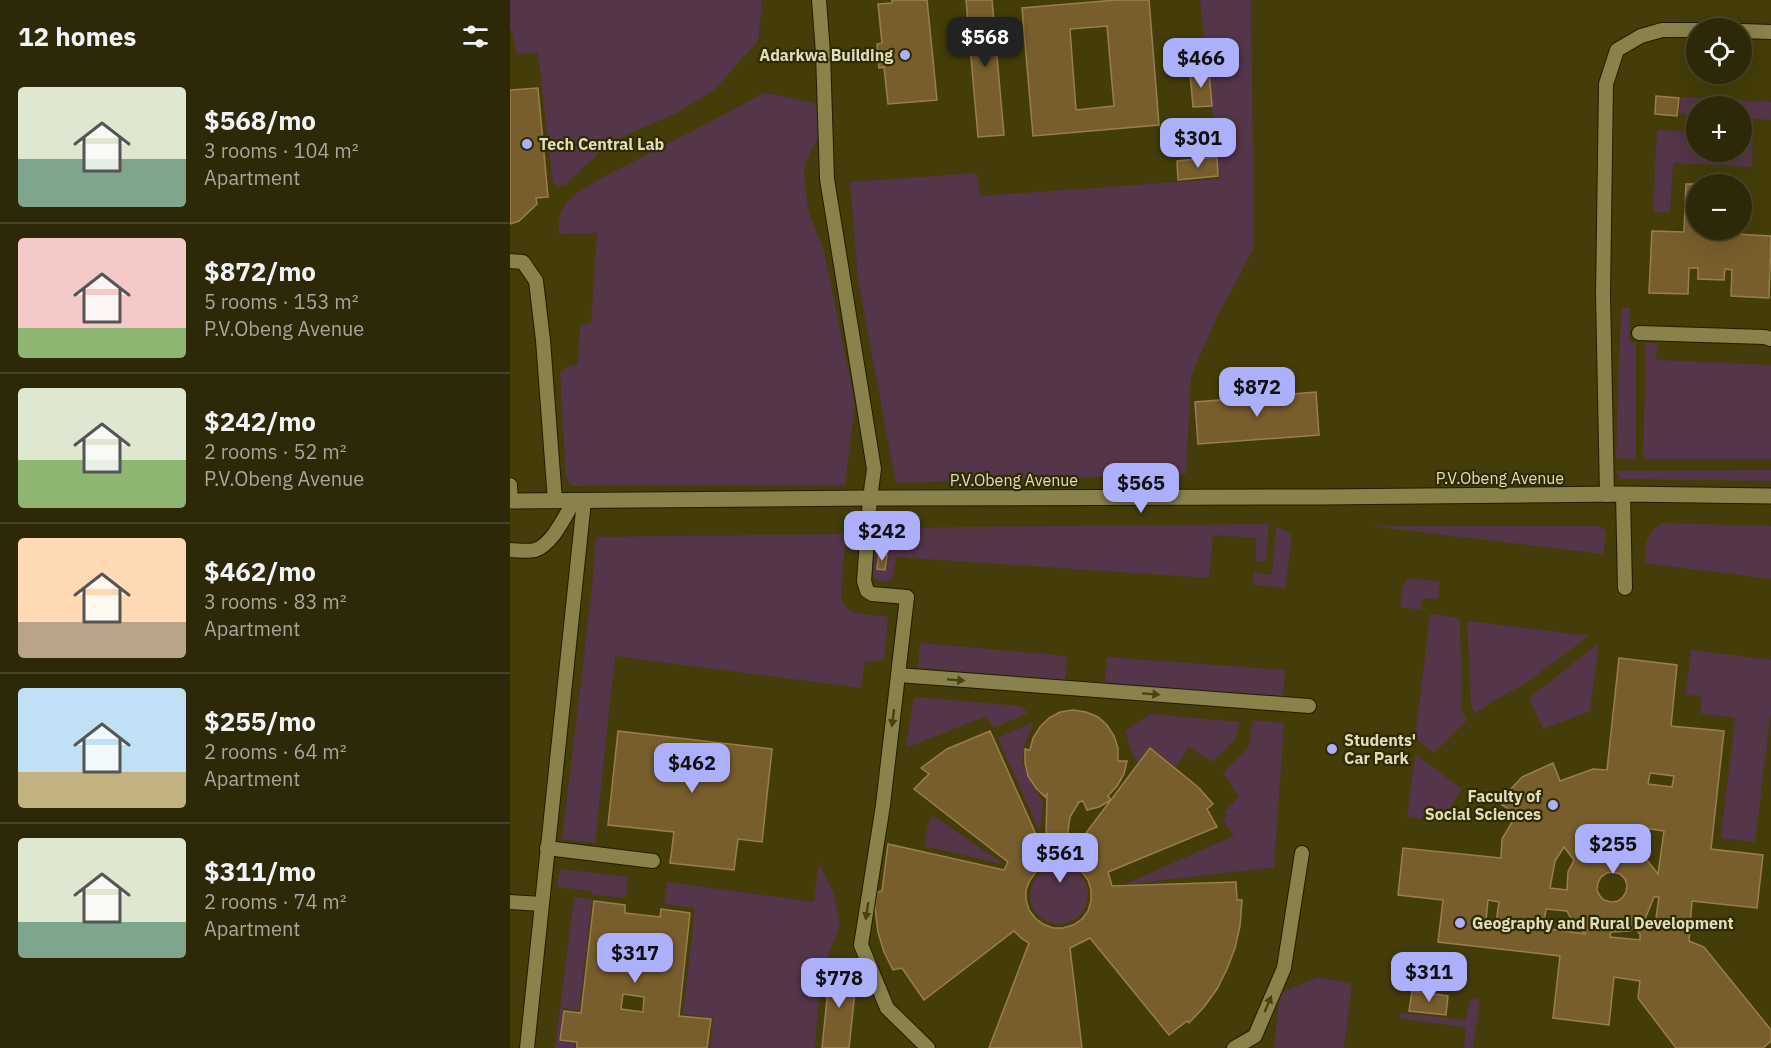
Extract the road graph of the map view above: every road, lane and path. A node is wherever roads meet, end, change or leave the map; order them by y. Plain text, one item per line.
1 (819, 0) edge
2 (1686, 30) edge
3 (1752, 31) edge
4 (1771, 32) edge
5 (510, 261) edge
6 (1640, 333) dead end
7 (1771, 339) edge
8 (510, 485) edge
9 (1623, 494) junction
10 (1607, 495) junction
11 (1771, 496) edge
12 (870, 498) junction
13 (511, 501) edge
14 (555, 501) junction
15 (579, 501) junction
16 (510, 550) edge
17 (1625, 588) dead end
18 (898, 675) junction
19 (1309, 706) dead end
20 (547, 849) junction
21 (1302, 853) dead end
22 (653, 861) dead end
23 (510, 902) edge
24 (541, 904) junction
25 (527, 1048) edge
26 (928, 1048) edge
27 (1234, 1048) edge

1 - 12 lane
2 - 10 lane
3 - 4 lane
5 - 14 lane
6 - 7 lane
8 - 13 lane
9 - 10 street, P.V.Obeng Avenue
9 - 11 street, P.V.Obeng Avenue
9 - 17 lane
10 - 12 street, P.V.Obeng Avenue
12 - 15 street, P.V.Obeng Avenue
12 - 18 lane
13 - 14 street, P.V.Obeng Avenue
14 - 15 street, P.V.Obeng Avenue
15 - 16 lane
15 - 20 lane
18 -> 19 lane
18 -> 26 lane
20 - 22 lane
20 - 24 lane
27 -> 21 lane
23 - 24 lane
24 - 25 lane

